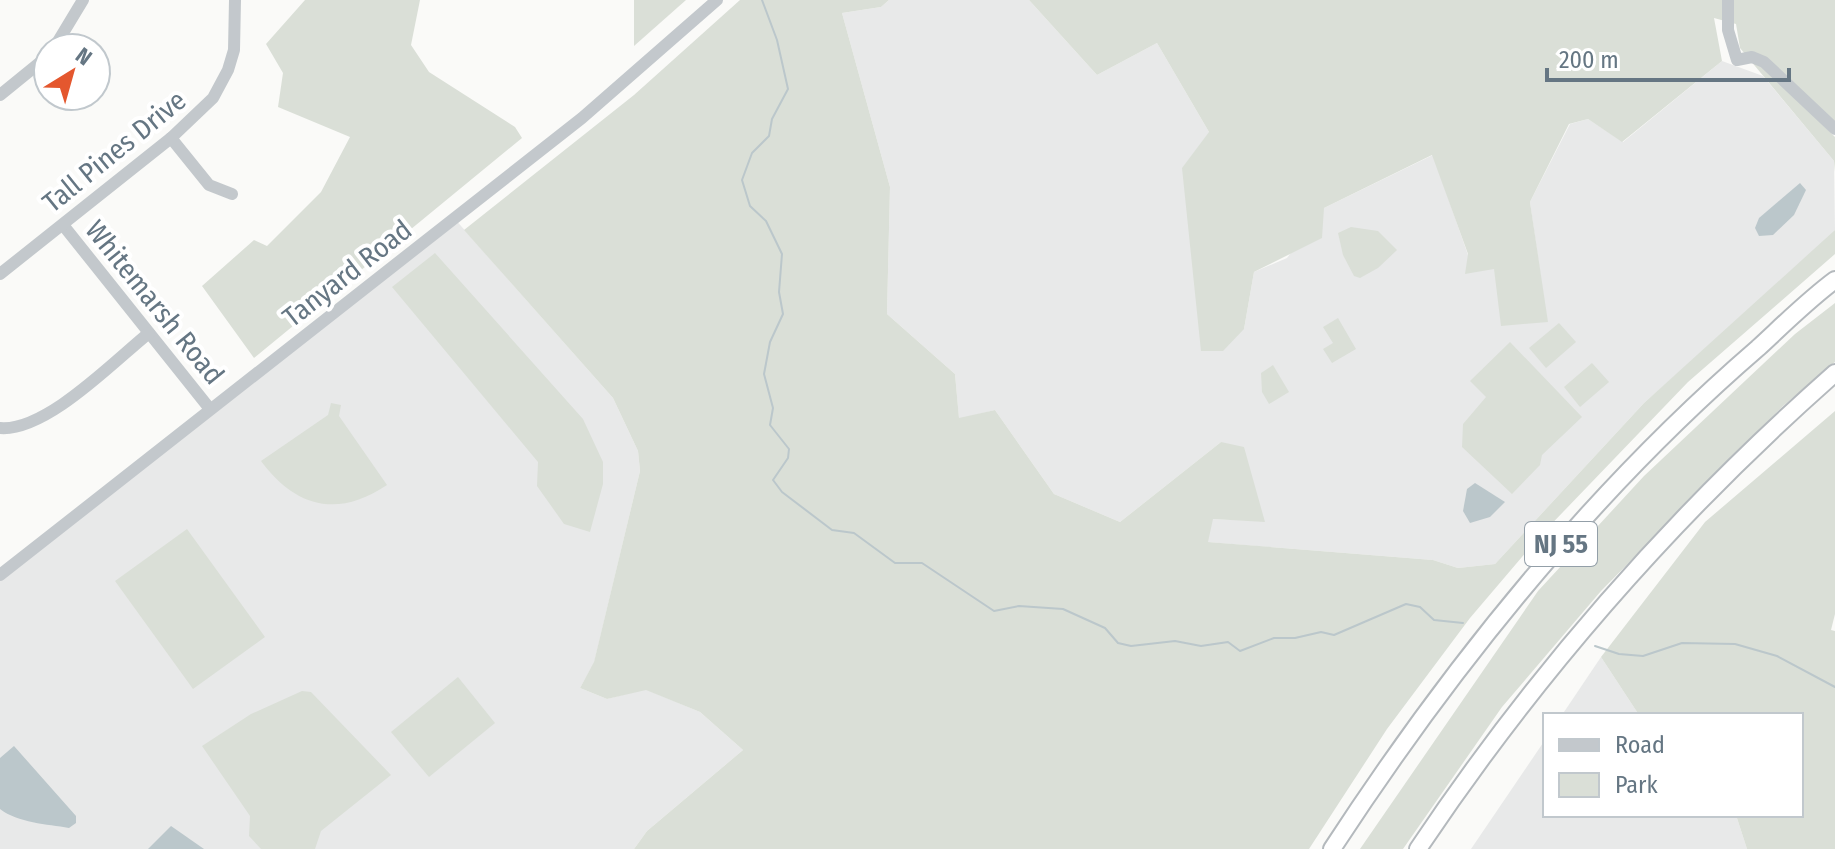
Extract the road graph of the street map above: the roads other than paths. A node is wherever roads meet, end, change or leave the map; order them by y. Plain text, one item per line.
1 (83, 0) edge
2 (235, 0) edge
3 (717, 0) edge
4 (1728, 0) edge
5 (64, 32) edge
6 (32, 69) edge
7 (0, 95) edge
8 (1835, 129) edge
9 (171, 138) junction
10 (232, 194) dead end
11 (63, 225) junction
12 (0, 274) edge
13 (1835, 280) edge
14 (149, 333) junction
15 (1835, 373) edge
16 (210, 409) junction
17 (0, 428) edge
18 (0, 575) edge
19 (1332, 849) edge
20 (1418, 849) edge

1 - 5 street
2 - 9 street, Tall Pines Drive
3 - 16 street, Tanyard Road
4 - 8 street
6 - 7 street
9 - 10 street
9 - 11 street, Tall Pines Drive
11 - 12 street, Tall Pines Drive
11 - 14 street, Whitemarsh Road
13 - 19 highway, NJ 55
14 - 16 street, Whitemarsh Road
14 - 17 street
15 - 20 highway, NJ 55
16 - 18 street, Tanyard Road

